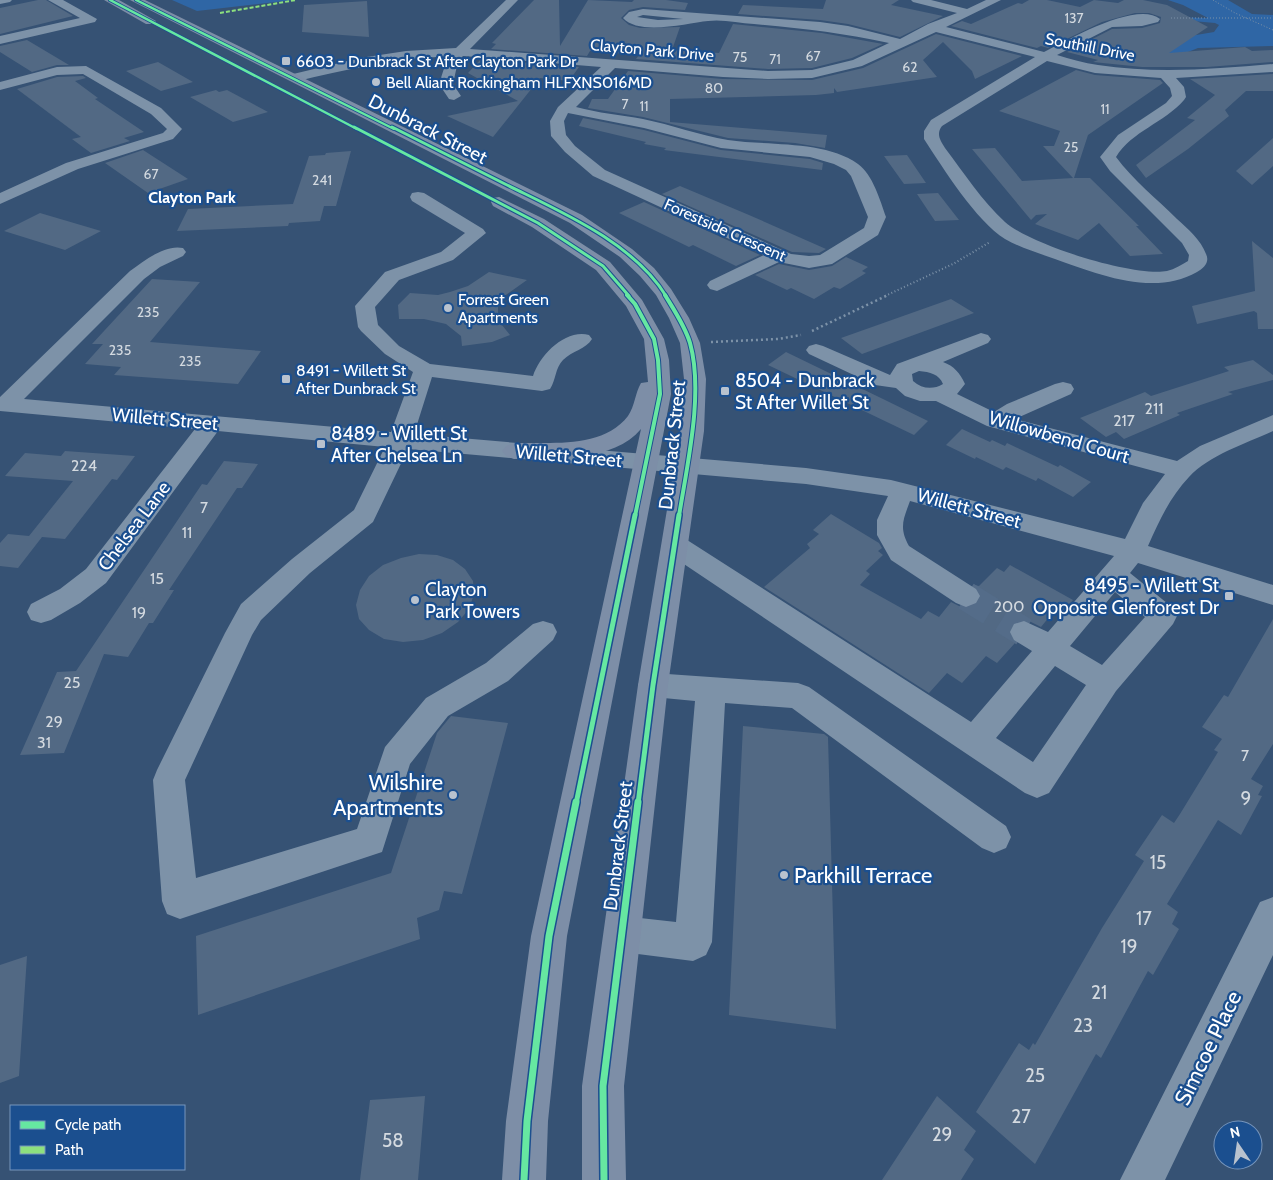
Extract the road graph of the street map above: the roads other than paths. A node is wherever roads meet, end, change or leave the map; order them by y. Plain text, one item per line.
1 (6, 0) edge
2 (54, 0) edge
3 (110, 0) edge
4 (136, 0) edge
5 (512, 0) edge
6 (917, 0) edge
7 (995, 0) edge
8 (0, 1) edge
9 (966, 12) junction
10 (708, 17) junction
11 (1152, 18) road end
12 (932, 27) junction
13 (0, 40) edge
14 (899, 42) junction
15 (459, 52) junction
16 (1046, 56) junction
17 (613, 63) junction
18 (1273, 68) edge
19 (1166, 76) junction
20 (294, 78) junction
21 (0, 86) edge
22 (454, 96) dead end
23 (566, 107) junction
24 (418, 196) dead end
25 (0, 199) edge
26 (177, 252) dead end
27 (779, 256) junction
28 (717, 285) dead end
29 (582, 339) dead end
30 (981, 340) dead end
31 (816, 350) dead end
32 (658, 360) junction
33 (918, 365) junction
34 (424, 370) junction
35 (903, 383) junction
36 (1063, 389) dead end
37 (941, 395) junction
38 (3, 404) edge
39 (995, 421) junction
40 (1273, 422) edge
41 (212, 424) junction
42 (400, 441) junction
43 (514, 451) junction
44 (646, 463) junction
45 (687, 466) junction
46 (1181, 470) junction
47 (902, 491) junction
48 (675, 545) junction
49 (1133, 551) junction
50 (1113, 575) junction
51 (1273, 595) edge
52 (966, 596) tunnel mouth
53 (41, 612) dead end
54 (543, 632) dead end
55 (1024, 632) tunnel mouth
56 (1051, 649) junction
57 (1105, 682) junction
58 (653, 685) junction
59 (711, 689) junction
60 (974, 741) junction
61 (994, 837) dead end
62 (1273, 915) edge
63 (622, 934) junction
64 (524, 1180) edge
65 (604, 1180) edge
66 (1142, 1180) edge

1 - 8 street
2 - 13 street
3 - 32 main road, Dunbrack Street
4 - 20 main road, Dunbrack Street
5 - 15 street
6 - 9 street
7 - 9 street, Clayton Park Drive
9 - 12 street, Clayton Park Drive
10 - 10 street
10 - 14 street
11 - 16 street
12 - 14 street, Clayton Park Drive
12 - 16 street, Southill Drive
14 - 17 street, Clayton Park Drive
15 - 17 street, Clayton Park Drive
15 - 20 street, Clayton Park Drive
15 - 22 street
16 - 19 street, Southill Drive
16 - 19 street
17 - 23 street
18 - 19 street, Southill Drive
20 - 45 main road, Dunbrack Street
21 - 25 street
23 - 27 street, Forestside Crescent
23 - 27 street, Forestside Crescent
24 - 34 street
26 - 38 street
27 - 28 street
29 - 34 street
30 - 33 street
31 - 35 street, Willowbend Court
32 - 43 main road
32 - 44 main road, Dunbrack Street
33 - 35 street
33 - 37 street
34 - 42 street
35 - 37 street, Willowbend Court
36 - 39 street
37 - 39 street, Willowbend Court
38 - 41 street, Willett Street
39 - 46 street, Willowbend Court
40 - 46 street
41 - 42 street, Willett Street
41 - 53 street, Chelsea Lane
42 - 43 street, Willett Street
42 - 54 street
43 - 44 street, Willett Street
44 - 45 street, Willett Street
44 - 64 main road, Dunbrack Street
45 - 47 street, Willett Street
45 - 48 main road, Dunbrack Street
46 - 49 street
47 - 49 street, Willett Street
47 - 52 street
48 - 58 main road, Dunbrack Street
48 - 60 street
49 - 50 street
49 - 51 street, Willett Street
50 - 56 street
50 - 57 street
55 - 56 street
56 - 57 street
56 - 60 street
57 - 60 street
58 - 59 street
58 - 63 main road, Dunbrack Street
59 - 61 street
59 - 63 street
62 - 66 street, Simcoe Place
63 - 65 main road, Dunbrack Street

